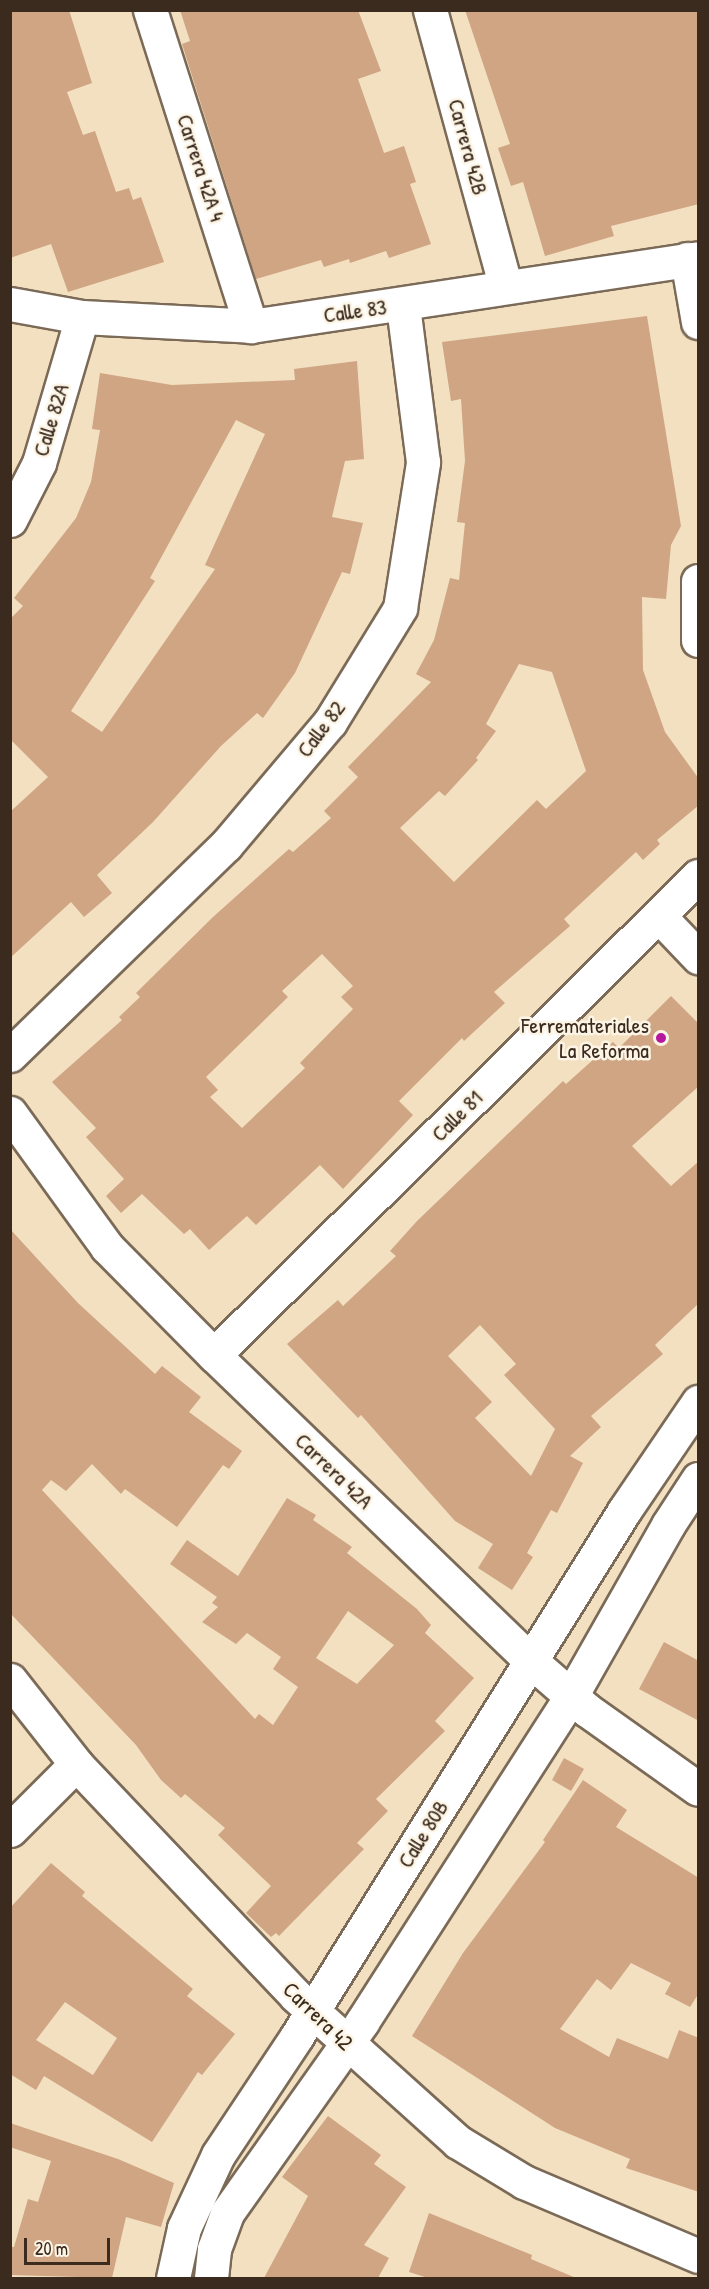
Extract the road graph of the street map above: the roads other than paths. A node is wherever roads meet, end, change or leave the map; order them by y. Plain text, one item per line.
1 (150, 10) edge
2 (430, 10) edge
3 (693, 259) edge
4 (505, 284) junction
5 (10, 304) edge
6 (403, 305) junction
7 (82, 317) junction
8 (699, 322) edge
9 (251, 326) junction
10 (10, 520) edge
11 (699, 581) edge
12 (699, 640) edge
13 (699, 876) edge
14 (659, 916) junction
15 (699, 957) edge
16 (10, 1055) edge
17 (10, 1113) edge
18 (214, 1355) junction
19 (699, 1402) edge
20 (699, 1479) edge
21 (531, 1662) junction
22 (10, 1680) edge
23 (571, 1696) junction
24 (76, 1764) junction
25 (699, 1789) edge
26 (10, 1830) edge
27 (312, 2011) junction
28 (347, 2044) junction
29 (699, 2256) edge
30 (173, 2278) edge
31 (211, 2278) edge

1 - 9 street, Carrera 42A 4
2 - 4 street, Carrera 42B
3 - 4 street, Calle 83
3 - 8 street
4 - 6 street, Calle 83
5 - 7 street, Calle 83
6 - 9 street, Calle 83
6 - 16 street, Calle 82
7 - 9 street, Calle 83
7 - 10 street, Calle 82A
11 - 12 street
13 - 14 street, Calle 81
14 - 15 street
14 - 18 street, Calle 81
17 - 18 street, Carrera 42A
18 - 21 street, Carrera 42A
19 - 21 street, Calle 80B
20 - 23 street
21 - 23 street, Carrera 42A
21 - 27 street, Calle 80B
22 - 24 street, Carrera 42
23 - 25 street, Carrera 42A
23 - 28 street
24 - 26 street
24 - 27 street, Carrera 42
27 - 28 street, Carrera 42
27 - 30 street, Calle 80B
28 - 29 street, Carrera 42
28 - 31 street

